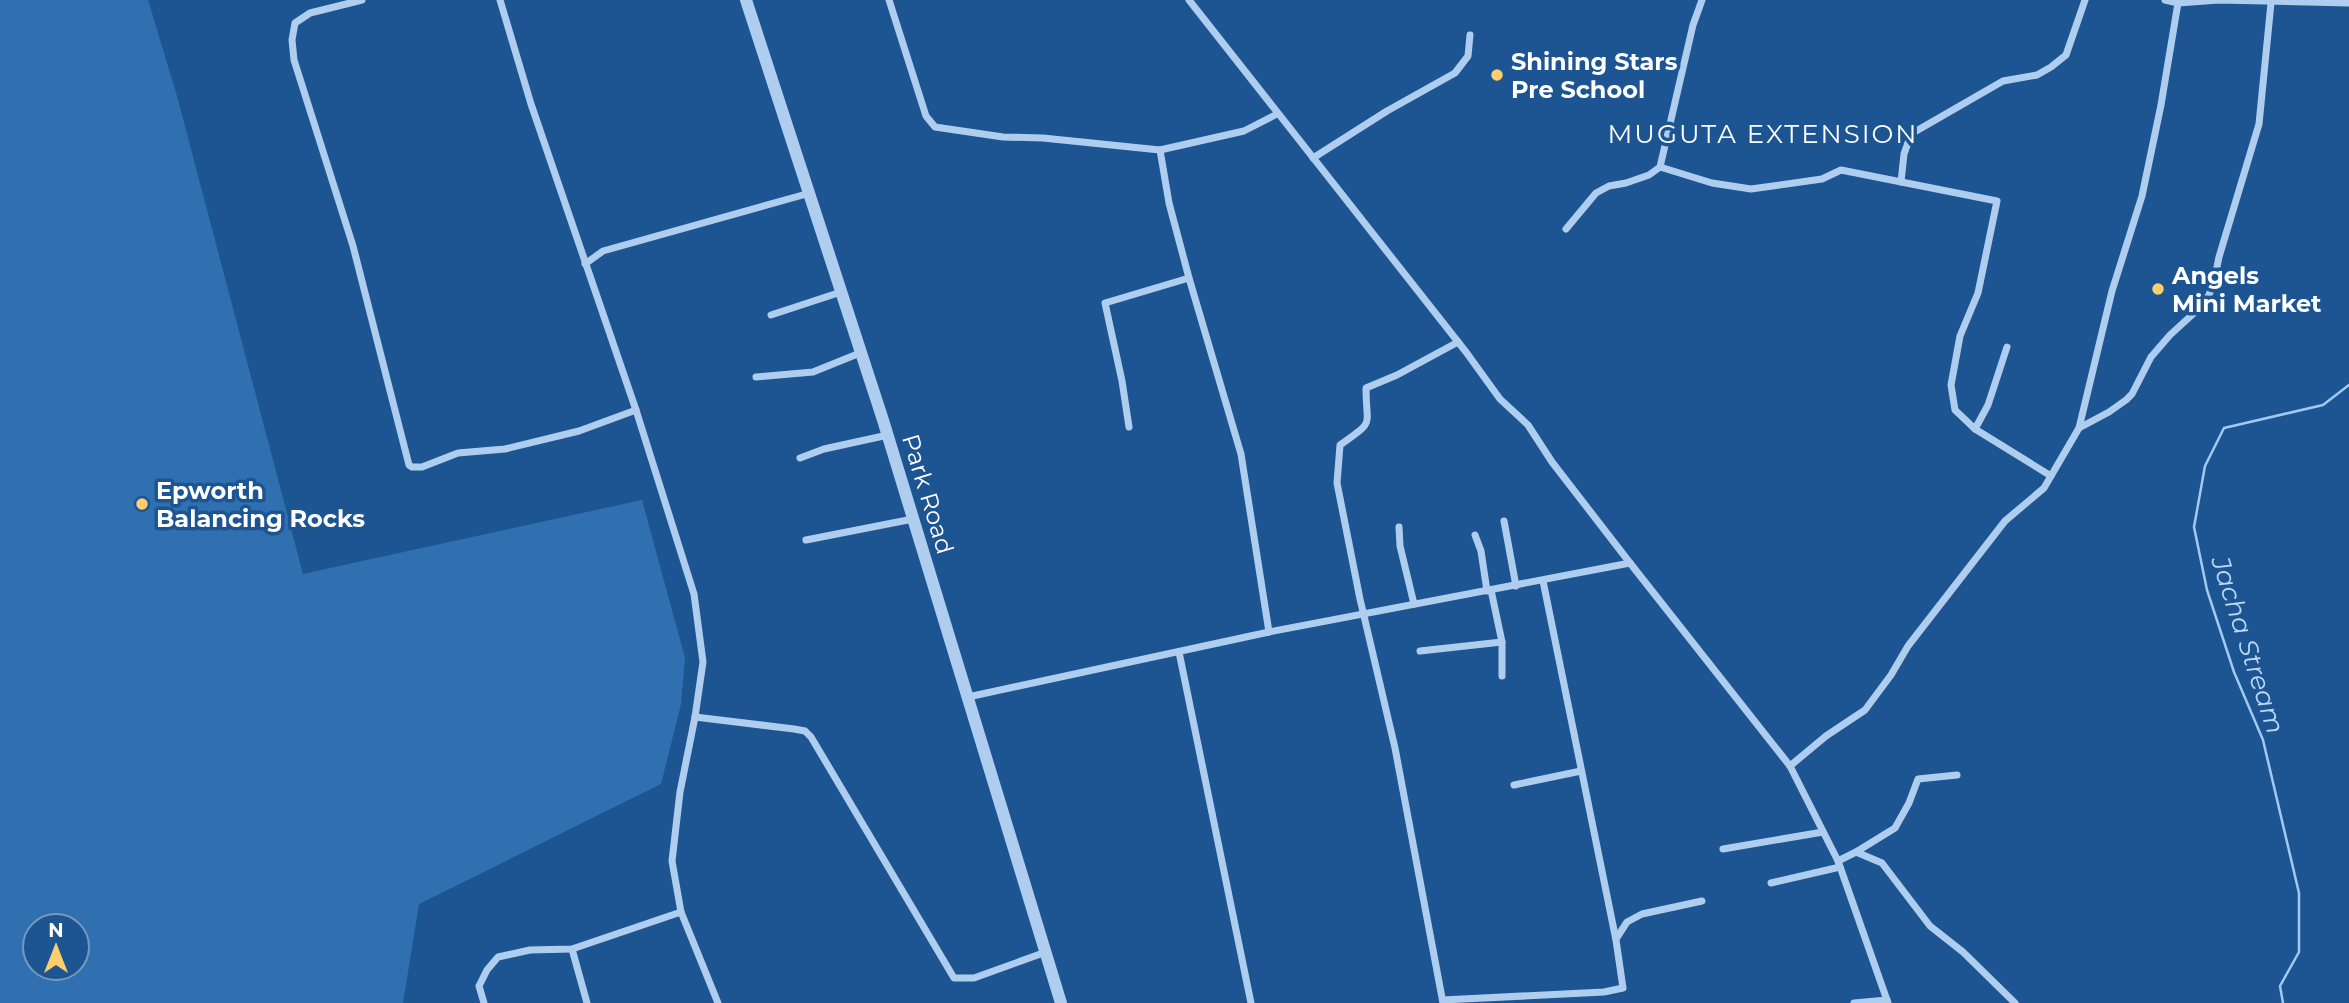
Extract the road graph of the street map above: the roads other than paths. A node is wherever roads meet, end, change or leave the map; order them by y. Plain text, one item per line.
1 (362, 0) edge
2 (500, 0) edge
3 (746, 0) edge
4 (889, 0) edge
5 (1189, 0) edge
6 (1702, 0) edge
7 (2085, 0) edge
8 (2165, 0) edge
9 (2219, 0) edge
10 (2178, 3) junction
11 (2272, 3) junction
12 (2349, 4) edge
13 (1470, 35) dead end
14 (1277, 114) junction
15 (1160, 150) junction
16 (1313, 158) junction
17 (1660, 167) junction
18 (1900, 181) junction
19 (810, 193) junction
20 (1566, 229) dead end
21 (586, 264) junction
22 (1189, 278) junction
23 (841, 292) junction
24 (771, 315) dead end
25 (1458, 342) junction
26 (2007, 347) dead end
27 (860, 354) junction
28 (756, 377) dead end
29 (635, 410) junction
30 (1129, 427) dead end
31 (2079, 428) junction
32 (1975, 429) junction
33 (888, 435) junction
34 (800, 458) dead end
35 (2051, 476) junction
36 (913, 519) junction
37 (1503, 521) dead end
38 (1399, 527) dead end
39 (1475, 535) dead end
40 (806, 540) dead end
41 (1630, 563) junction
42 (1543, 581) junction
43 (1516, 586) junction
44 (1489, 590) junction
45 (1414, 604) junction
46 (1363, 613) junction
47 (1269, 632) junction
48 (1502, 642) junction
49 (1420, 651) dead end
50 (1179, 652) junction
51 (1502, 676) dead end
52 (968, 697) junction
53 (695, 717) junction
54 (1790, 766) junction
55 (1581, 771) junction
56 (1957, 775) dead end
57 (1514, 785) dead end
58 (1823, 832) junction
59 (1723, 849) dead end
60 (1856, 852) junction
61 (1839, 864) junction
62 (1771, 883) dead end
63 (1702, 901) dead end
64 (681, 912) junction
65 (1616, 940) junction
66 (572, 949) junction
67 (1046, 952) junction
68 (1443, 1001) edge
69 (1887, 1001) edge
70 (484, 1003) edge
71 (587, 1003) edge
72 (718, 1003) edge
73 (1061, 1003) edge
74 (1251, 1003) edge
75 (1854, 1003) edge
76 (2015, 1003) edge

1 - 29 street
2 - 21 street
3 - 19 street, Park Road
4 - 15 street
5 - 14 street
6 - 17 street
7 - 18 street
8 - 10 street
9 - 10 street
9 - 11 street
10 - 31 street
11 - 12 street
11 - 31 street
13 - 16 street
14 - 15 street
14 - 16 street
15 - 22 street
16 - 25 street
17 - 18 street
17 - 20 street
18 - 32 street
19 - 21 street
19 - 23 street, Park Road
21 - 29 street
22 - 30 street
22 - 47 street
23 - 24 street
23 - 27 street, Park Road
25 - 41 street
25 - 46 street
26 - 32 street
27 - 28 street
27 - 33 street, Park Road
29 - 53 street
31 - 35 street
32 - 35 street
33 - 34 street
33 - 36 street, Park Road
35 - 54 street
36 - 40 street
36 - 52 street, Park Road
37 - 43 street
38 - 45 street
39 - 44 street
41 - 42 street
41 - 54 street
42 - 43 street
42 - 55 street
43 - 44 street
44 - 45 street
44 - 48 street
45 - 46 street
46 - 47 street
46 - 68 street
47 - 50 street
48 - 49 street
48 - 51 street
50 - 52 street
50 - 74 street
52 - 67 street, Park Road
53 - 64 street
53 - 67 street
54 - 58 street
55 - 57 street
55 - 65 street
56 - 60 street
58 - 59 street
58 - 61 street
60 - 61 street
60 - 76 street
61 - 62 street
61 - 69 street
63 - 65 street
64 - 66 street
64 - 72 street
65 - 68 street
66 - 70 street
66 - 71 street
67 - 73 street, Park Road
69 - 75 street

